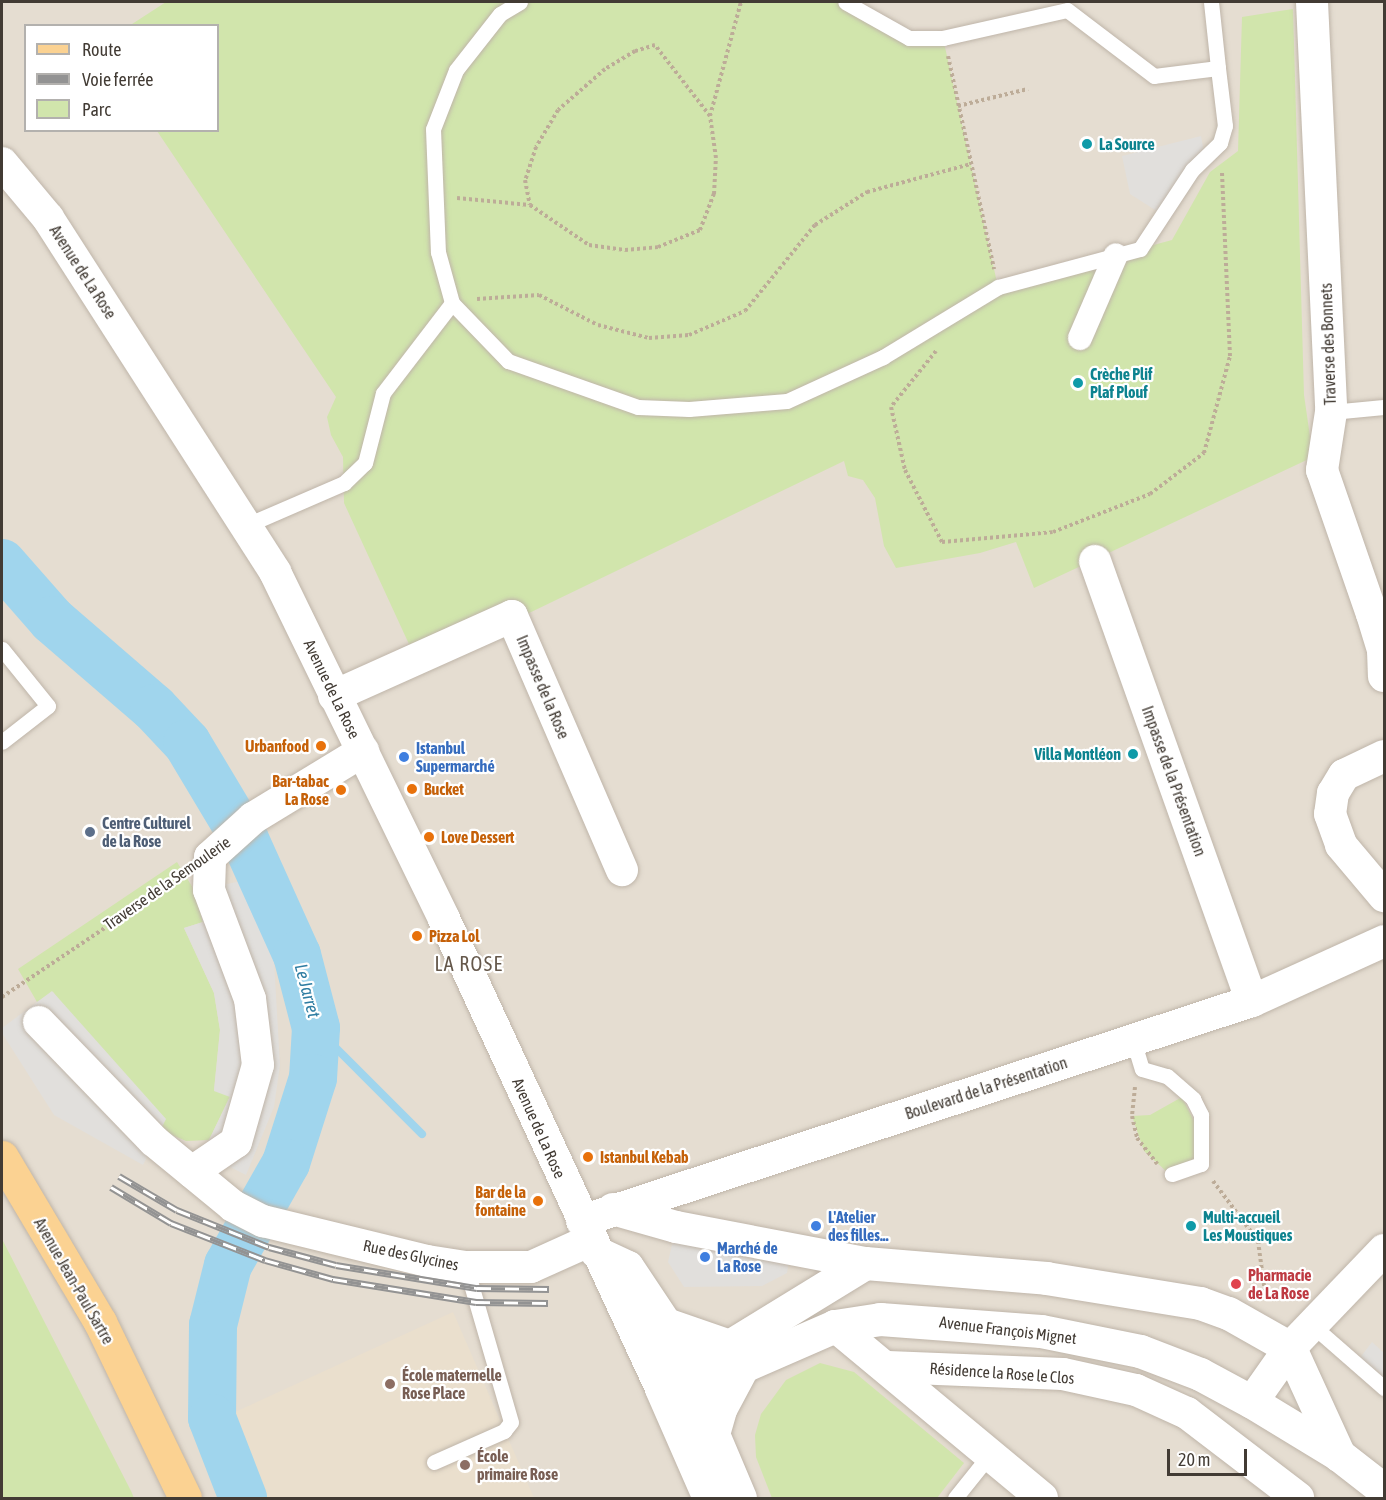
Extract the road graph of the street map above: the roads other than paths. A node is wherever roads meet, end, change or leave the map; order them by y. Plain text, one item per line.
1 (520, 2) edge
2 (845, 2) edge
3 (1050, 2) edge
4 (1211, 2) edge
5 (1312, 2) edge
6 (1067, 10) junction
7 (1218, 68) junction
8 (2, 163) edge
9 (1116, 255) junction
10 (452, 303) junction
11 (1080, 338) dead end
12 (1384, 407) edge
13 (1331, 412) junction
14 (247, 525) junction
15 (1095, 561) dead end
16 (2, 649) edge
17 (1384, 663) edge
18 (334, 696) junction
19 (2, 742) edge
20 (363, 751) junction
21 (1384, 756) edge
22 (622, 870) dead end
23 (1384, 896) edge
24 (1384, 941) edge
25 (1252, 1001) junction
26 (39, 1022) dead end
27 (1133, 1040) junction
28 (2, 1157) edge
29 (192, 1172) junction
30 (1172, 1174) road end
31 (614, 1209) junction
32 (645, 1218) junction
33 (590, 1238) junction
34 (1384, 1250) edge
35 (865, 1263) junction
36 (466, 1267) junction
37 (628, 1267) junction
38 (666, 1324) junction
39 (1312, 1325) junction
40 (835, 1326) junction
41 (1290, 1348) junction
42 (736, 1356) junction
43 (888, 1367) junction
44 (676, 1387) junction
45 (1384, 1388) edge
46 (1252, 1402) junction
47 (140, 1409) junction
48 (713, 1434) junction
49 (991, 1453) junction
50 (1338, 1455) junction
51 (434, 1462) dead end
52 (1384, 1490) edge
53 (167, 1498) edge
54 (185, 1498) edge
55 (709, 1498) edge
56 (740, 1498) edge
57 (954, 1498) edge
58 (1042, 1498) edge
59 (1298, 1498) edge

1 - 10 lane
2 - 6 lane
3 - 6 lane
4 - 7 lane
5 - 13 street, Traverse des Bonnets
6 - 7 lane
7 - 9 lane
8 - 14 street, Avenue de La Rose
9 - 10 lane
9 - 11 street
10 - 14 lane
12 - 13 lane
13 - 17 street, Traverse des Bonnets
14 - 18 street, Avenue de La Rose
15 - 25 street, Impasse de la Présentation
16 - 19 lane
18 - 20 street, Avenue de La Rose
18 - 22 street, Impasse de la Rose
20 - 29 street, Traverse de la Semoulerie
20 - 33 street, Avenue de La Rose
21 - 23 street
24 - 25 street, Boulevard de la Présentation
25 - 27 street, Boulevard de la Présentation
26 - 29 street, Rue des Glycines
27 - 30 lane
27 - 31 street, Boulevard de la Présentation
28 - 47 main road, Avenue Jean-Paul Sartre
29 - 36 street, Rue des Glycines
31 - 32 street
31 - 33 street, Boulevard de la Présentation
32 - 35 street
32 - 37 street
33 - 36 street, Rue des Glycines
33 - 37 street
33 - 44 street, Avenue de La Rose
34 - 39 street
35 - 41 street
35 - 42 street, Avenue François Mignet
36 - 51 lane
37 - 38 street, Avenue de La Rose
38 - 42 street
38 - 44 street, Avenue de La Rose
39 - 41 street
39 - 45 lane
40 - 42 street, Avenue François Mignet
40 - 43 street, Résidence la Rose le Clos
40 - 46 street, Avenue François Mignet
41 - 46 street
41 - 50 street, Avenue François Mignet
42 - 44 street, Avenue François Mignet
42 - 48 street
43 - 49 street, Résidence la Rose le Clos
43 - 59 street, Résidence la Rose le Clos
44 - 48 street, Avenue de La Rose
44 - 55 street, Avenue de La Rose
46 - 50 street, Avenue François Mignet
47 - 53 main road, Avenue Jean-Paul Sartre
47 - 54 main road, Avenue Jean-Paul Sartre
48 - 56 street, Avenue de La Rose
49 - 57 lane
49 - 58 street, Résidence la Rose le Clos
50 - 52 street, Avenue François Mignet

